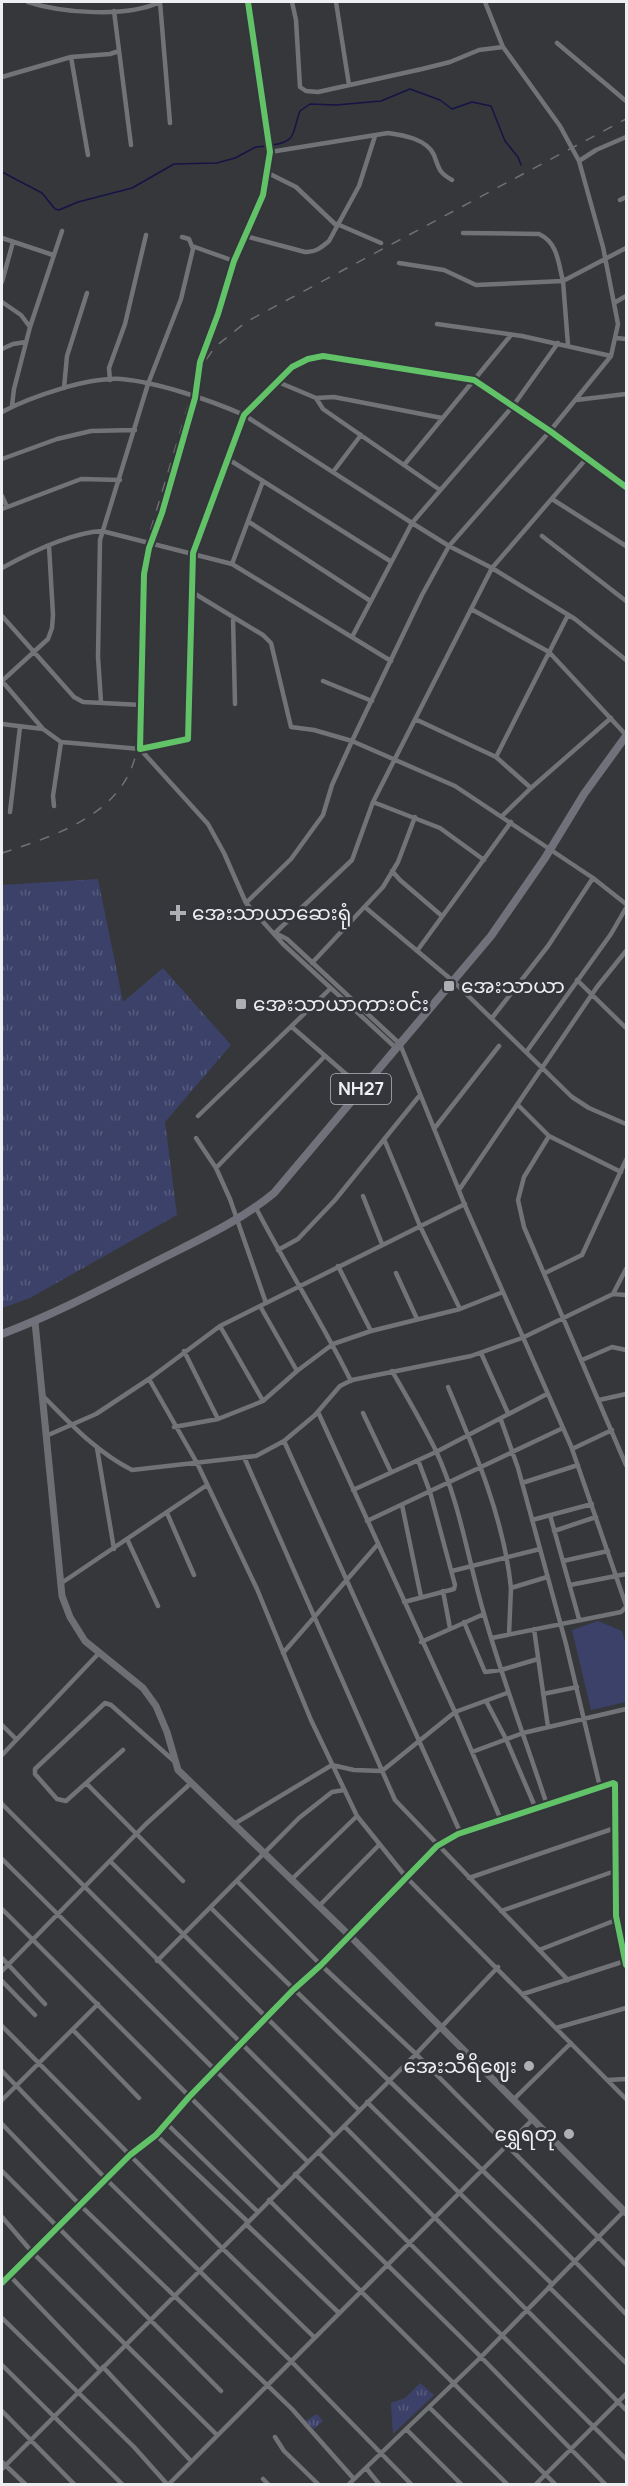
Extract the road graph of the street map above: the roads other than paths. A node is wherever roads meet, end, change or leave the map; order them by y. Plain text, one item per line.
1 (28, 2) edge
2 (77, 2) edge
3 (161, 2) edge
4 (248, 2) edge
5 (292, 2) edge
6 (336, 2) edge
7 (485, 2) edge
8 (79, 9) junction
9 (114, 11) junction
10 (557, 43) dead end
11 (503, 47) junction
12 (119, 51) junction
13 (71, 57) junction
14 (2, 77) edge
15 (349, 85) junction
16 (627, 101) edge
17 (170, 123) dead end
18 (375, 136) junction
19 (627, 137) edge
20 (131, 145) dead end
21 (269, 151) junction
22 (88, 154) dead end
23 (579, 161) junction
24 (268, 173) junction
25 (452, 180) dead end
26 (627, 197) edge
27 (620, 200) dead end
28 (336, 225) junction
29 (62, 231) dead end
30 (463, 233) dead end
31 (146, 235) dead end
32 (245, 236) junction
33 (182, 237) dead end
34 (2, 238) edge
35 (13, 242) junction
36 (381, 243) dead end
37 (192, 246) junction
38 (627, 248) edge
39 (53, 255) junction
40 (605, 259) junction
41 (234, 261) junction
42 (399, 263) dead end
43 (563, 281) junction
44 (2, 282) edge
45 (87, 293) dead end
46 (627, 297) edge
47 (2, 302) edge
48 (614, 303) junction
49 (437, 324) dead end
50 (30, 327) junction
51 (511, 335) junction
52 (616, 338) junction
53 (626, 339) edge
54 (26, 342) junction
55 (558, 343) junction
56 (568, 345) junction
57 (2, 349) edge
58 (611, 356) junction
59 (110, 380) junction
60 (474, 380) junction
61 (278, 382) junction
62 (148, 384) junction
63 (64, 388) junction
64 (627, 394) edge
65 (195, 398) junction
66 (316, 398) junction
67 (576, 400) junction
68 (12, 406) junction
69 (513, 406) junction
70 (2, 412) edge
71 (244, 416) junction
72 (442, 418) junction
73 (135, 430) junction
74 (550, 431) junction
75 (361, 435) junction
76 (2, 459) edge
77 (228, 459) junction
78 (586, 459) junction
79 (404, 465) junction
80 (333, 472) junction
81 (120, 480) junction
82 (263, 481) junction
83 (627, 487) edge
84 (440, 490) junction
85 (2, 496) edge
86 (552, 499) junction
87 (4, 508) edge
88 (249, 522) junction
89 (412, 523) junction
90 (102, 531) junction
91 (542, 536) dead end
92 (151, 543) junction
93 (49, 546) junction
94 (449, 546) junction
95 (627, 546) edge
96 (193, 553) junction
97 (390, 561) junction
98 (232, 564) junction
99 (2, 568) edge
100 (492, 568) junction
101 (192, 592) junction
102 (369, 600) junction
103 (627, 601) edge
104 (471, 609) junction
105 (568, 615) junction
106 (2, 616) edge
107 (233, 617) junction
108 (352, 637) junction
109 (32, 651) junction
110 (549, 652) junction
111 (625, 657) edge
112 (391, 661) junction
113 (2, 681) edge
114 (323, 681) dead end
115 (372, 700) junction
116 (101, 702) junction
117 (235, 704) dead end
118 (142, 705) junction
119 (611, 718) junction
120 (415, 719) junction
121 (2, 724) edge
122 (21, 728) junction
123 (43, 729) junction
124 (627, 735) edge
125 (352, 741) junction
126 (61, 742) junction
127 (140, 749) junction
128 (496, 757) junction
129 (395, 758) junction
130 (531, 788) junction
131 (374, 802) junction
132 (54, 806) dead end
133 (10, 812) dead end
134 (502, 816) junction
135 (416, 817) junction
136 (511, 822) junction
137 (550, 849) junction
138 (484, 860) junction
139 (392, 871) junction
140 (593, 878) junction
141 (246, 903) junction
142 (627, 906) edge
143 (366, 908) junction
144 (442, 916) junction
145 (275, 933) junction
146 (417, 951) junction
147 (627, 951) edge
148 (310, 965) junction
149 (577, 980) junction
150 (453, 981) junction
151 (331, 988) junction
152 (592, 993) junction
153 (492, 1018) junction
154 (292, 1027) junction
155 (627, 1028) edge
156 (398, 1046) junction
157 (499, 1046) dead end
158 (526, 1051) junction
159 (324, 1057) junction
160 (543, 1067) junction
161 (362, 1088) junction
162 (420, 1095) junction
163 (518, 1105) junction
164 (198, 1116) dead end
165 (627, 1124) edge
166 (434, 1130) junction
167 (549, 1136) junction
168 (196, 1138) dead end
169 (384, 1139) junction
170 (627, 1160) edge
171 (216, 1168) junction
172 (621, 1172) junction
173 (459, 1190) junction
174 (363, 1196) dead end
175 (465, 1204) junction
176 (256, 1208) junction
177 (235, 1220) junction
178 (420, 1226) junction
179 (382, 1244) junction
180 (278, 1250) junction
181 (338, 1266) junction
182 (627, 1269) edge
183 (396, 1273) dead end
184 (545, 1274) junction
185 (298, 1286) junction
186 (502, 1292) junction
187 (614, 1294) junction
188 (627, 1295) edge
189 (266, 1303) junction
190 (260, 1306) junction
191 (460, 1309) junction
192 (565, 1318) junction
193 (417, 1319) junction
194 (34, 1322) junction
195 (220, 1326) junction
196 (371, 1331) junction
197 (2, 1334) edge
198 (522, 1338) junction
199 (333, 1344) junction
200 (627, 1350) edge
201 (184, 1352) junction
202 (482, 1353) junction
203 (582, 1360) junction
204 (297, 1371) junction
205 (392, 1371) junction
206 (149, 1379) junction
207 (351, 1381) junction
208 (448, 1387) dead end
209 (41, 1394) junction
210 (627, 1394) edge
211 (547, 1395) junction
212 (599, 1400) junction
213 (263, 1401) junction
214 (318, 1412) junction
215 (363, 1413) dead end
216 (508, 1413) junction
217 (218, 1419) junction
218 (501, 1419) junction
219 (71, 1425) junction
220 (174, 1427) junction
221 (563, 1428) junction
222 (612, 1430) junction
223 (45, 1436) junction
224 (469, 1436) junction
225 (284, 1441) junction
226 (97, 1448) junction
227 (572, 1449) junction
228 (436, 1452) junction
229 (511, 1452) junction
230 (244, 1457) junction
231 (418, 1460) junction
232 (198, 1463) junction
233 (578, 1465) junction
234 (627, 1465) edge
235 (481, 1468) junction
236 (392, 1472) junction
237 (447, 1483) junction
238 (522, 1483) junction
239 (207, 1485) junction
240 (353, 1490) junction
241 (430, 1492) junction
242 (591, 1504) junction
243 (402, 1505) junction
244 (167, 1514) junction
245 (550, 1515) junction
246 (596, 1517) junction
247 (532, 1520) junction
248 (367, 1521) junction
249 (554, 1531) junction
250 (128, 1540) junction
251 (378, 1544) junction
252 (114, 1549) junction
253 (540, 1549) junction
254 (608, 1551) junction
255 (508, 1557) junction
256 (563, 1561) junction
257 (473, 1565) junction
258 (452, 1571) junction
259 (627, 1574) edge
260 (194, 1575) dead end
261 (547, 1577) junction
262 (617, 1577) junction
263 (345, 1581) junction
264 (60, 1584) junction
265 (570, 1586) junction
266 (511, 1588) junction
267 (443, 1591) junction
268 (421, 1597) junction
269 (404, 1602) junction
270 (158, 1606) dead end
271 (627, 1606) edge
272 (484, 1614) junction
273 (315, 1616) junction
274 (579, 1619) junction
275 (464, 1622) junction
276 (559, 1624) junction
277 (450, 1628) junction
278 (534, 1629) junction
279 (508, 1634) junction
280 (492, 1638) junction
281 (422, 1642) junction
282 (100, 1652) junction
283 (283, 1653) junction
284 (538, 1659) junction
285 (501, 1670) junction
286 (577, 1687) junction
287 (507, 1693) junction
288 (543, 1694) junction
289 (486, 1701) junction
290 (627, 1709) edge
291 (455, 1712) junction
292 (584, 1718) junction
293 (2, 1725) edge
294 (548, 1727) junction
295 (523, 1733) junction
296 (16, 1739) junction
297 (506, 1739) junction
298 (418, 1742) junction
299 (123, 1750) dead end
300 (472, 1752) junction
301 (2, 1755) edge
302 (174, 1761) junction
303 (332, 1765) junction
304 (382, 1771) junction
305 (191, 1783) junction
306 (87, 1784) junction
307 (600, 1787) junction
308 (344, 1790) junction
309 (2, 1804) edge
310 (547, 1805) junction
311 (536, 1809) junction
312 (357, 1816) junction
313 (501, 1820) junction
314 (234, 1824) junction
315 (615, 1828) junction
316 (461, 1833) junction
317 (136, 1835) junction
318 (379, 1845) junction
319 (437, 1846) junction
320 (264, 1854) junction
321 (2, 1859) edge
322 (110, 1861) junction
323 (615, 1871) junction
324 (406, 1877) junction
325 (469, 1878) junction
326 (291, 1880) junction
327 (183, 1881) dead end
328 (238, 1882) junction
329 (85, 1889) junction
330 (319, 1906) junction
331 (211, 1908) junction
332 (2, 1909) edge
333 (501, 1911) junction
334 (58, 1915) junction
335 (616, 1920) junction
336 (182, 1935) junction
337 (350, 1936) junction
338 (33, 1941) junction
339 (539, 1950) junction
340 (2, 1958) edge
341 (157, 1961) junction
342 (626, 1963) edge
343 (8, 1964) junction
344 (321, 1965) junction
345 (498, 1967) junction
346 (2, 1971) edge
347 (568, 1980) junction
348 (2, 1981) edge
349 (293, 1990) junction
350 (523, 1994) junction
351 (45, 2004) dead end
352 (98, 2004) junction
353 (627, 2008) edge
354 (35, 2015) dead end
355 (266, 2018) junction
356 (2, 2026) edge
357 (442, 2027) junction
358 (556, 2028) junction
359 (73, 2030) junction
360 (571, 2043) junction
361 (240, 2045) junction
362 (416, 2054) junction
363 (38, 2063) junction
364 (2, 2071) edge
365 (214, 2071) junction
366 (627, 2079) edge
367 (608, 2080) junction
368 (389, 2081) junction
369 (15, 2086) junction
370 (139, 2097) dead end
371 (189, 2097) junction
372 (514, 2099) junction
373 (627, 2099) edge
374 (2, 2100) edge
375 (367, 2102) junction
376 (359, 2110) junction
377 (533, 2118) junction
378 (2, 2124) edge
379 (166, 2124) junction
380 (344, 2126) junction
381 (156, 2135) junction
382 (334, 2136) junction
383 (506, 2145) junction
384 (318, 2152) junction
385 (130, 2155) junction
386 (307, 2161) junction
387 (484, 2169) junction
388 (2, 2171) edge
389 (295, 2174) junction
390 (106, 2179) junction
391 (281, 2188) junction
392 (459, 2193) junction
393 (269, 2200) junction
394 (80, 2205) junction
395 (626, 2211) edge
396 (258, 2212) junction
397 (2, 2217) edge
398 (435, 2217) junction
399 (247, 2223) junction
400 (57, 2228) junction
401 (599, 2237) junction
402 (410, 2242) junction
403 (222, 2248) junction
404 (32, 2252) junction
405 (576, 2261) junction
406 (387, 2264) junction
407 (627, 2265) edge
408 (199, 2271) junction
409 (9, 2275) junction
410 (2, 2283) edge
411 (551, 2286) junction
412 (361, 2290) junction
413 (174, 2296) junction
414 (527, 2310) junction
415 (339, 2313) junction
416 (627, 2313) edge
417 (2, 2318) edge
418 (150, 2320) junction
419 (503, 2334) junction
420 (314, 2337) junction
421 (126, 2345) junction
422 (480, 2356) junction
423 (291, 2361) junction
424 (627, 2363) edge
425 (2, 2364) edge
426 (102, 2369) junction
427 (454, 2382) junction
428 (266, 2386) junction
429 (220, 2391) dead end
430 (77, 2392) junction
431 (627, 2394) edge
432 (618, 2402) junction
433 (429, 2407) junction
434 (627, 2410) edge
435 (2, 2411) edge
436 (54, 2416) junction
437 (594, 2426) junction
438 (406, 2429) junction
439 (217, 2435) junction
440 (275, 2437) dead end
441 (31, 2440) junction
442 (571, 2450) junction
443 (381, 2454) junction
444 (627, 2458) edge
445 (191, 2461) junction
446 (3, 2466) edge
447 (366, 2468) junction
448 (546, 2475) junction
449 (263, 2479) dead end
450 (354, 2480) junction
451 (25, 2484) edge
452 (74, 2484) edge
453 (122, 2484) edge
454 (168, 2484) edge
455 (268, 2484) edge
456 (318, 2484) edge
457 (349, 2484) edge
458 (379, 2484) edge
459 (411, 2484) edge
460 (461, 2484) edge
461 (507, 2484) edge
462 (536, 2484) edge
463 (555, 2484) edge
464 (605, 2484) edge

1 - 8 street
2 - 8 street
3 - 9 street
3 - 17 street
4 - 21 street
5 - 15 street
6 - 15 street
7 - 11 street
8 - 9 street
9 - 12 street
10 - 16 street
11 - 15 street
11 - 23 street
12 - 13 street
12 - 20 street
13 - 14 street
13 - 22 street
18 - 21 street
18 - 25 street
18 - 28 street
19 - 23 street
21 - 24 street
23 - 40 street
24 - 28 street
24 - 32 street
26 - 27 street
28 - 32 street
28 - 36 street
29 - 39 street
30 - 43 street
31 - 59 street
32 - 41 street
33 - 37 street
34 - 35 street
35 - 39 street
35 - 44 street
37 - 41 street
37 - 62 street
38 - 40 street
39 - 50 street
40 - 43 street
40 - 48 street
41 - 65 street
42 - 43 street
43 - 56 street
45 - 63 street
46 - 48 street
47 - 50 street
48 - 52 street
49 - 51 street
50 - 54 street
51 - 55 street
51 - 60 street
52 - 53 street
52 - 58 street
54 - 57 street
54 - 68 street
55 - 56 street
55 - 69 street
56 - 58 street
58 - 67 street
59 - 62 street
59 - 63 street
60 - 61 street
60 - 69 street
60 - 72 street
61 - 66 street
61 - 71 street
62 - 65 street
62 - 73 street
63 - 68 street
64 - 67 street
65 - 71 street
65 - 92 street
66 - 72 street
66 - 75 street
67 - 74 street
68 - 70 street
69 - 74 street
69 - 84 street
71 - 77 street
71 - 80 street
72 - 79 street
73 - 76 street
73 - 81 street
74 - 78 street
74 - 94 street
75 - 79 street
75 - 80 street
77 - 82 street
77 - 96 street
78 - 83 street
78 - 86 street
79 - 84 street
80 - 89 street
81 - 87 street
81 - 90 street
82 - 88 street
82 - 97 street
84 - 89 street
85 - 87 street
86 - 95 street
86 - 100 street
88 - 98 street
88 - 102 street
89 - 94 street
89 - 97 street
90 - 92 street
90 - 93 street
90 - 116 street
91 - 103 street
92 - 96 street
92 - 118 street
93 - 99 street
93 - 109 street
94 - 100 street
94 - 112 street
96 - 98 street
96 - 101 street
97 - 102 street
98 - 108 street
100 - 104 street
100 - 105 street
101 - 107 street
101 - 127 street
102 - 108 street
104 - 110 street
104 - 120 street
105 - 110 street
105 - 111 street
106 - 109 street
107 - 117 street
107 - 125 street
108 - 112 street
109 - 113 street
109 - 116 street
110 - 119 street
110 - 128 street
112 - 115 street
113 - 123 street
114 - 115 street
115 - 125 street
116 - 118 street
118 - 127 street
119 - 124 street
119 - 130 street
120 - 128 street
120 - 129 street
121 - 122 street
122 - 123 street
122 - 133 street
123 - 126 street
124 - 137 highway, NH27
125 - 129 street
125 - 141 street
126 - 127 street
126 - 132 street
127 - 141 street
128 - 130 street
129 - 131 street
129 - 134 street
130 - 134 street
131 - 135 street
131 - 145 street
134 - 136 street
135 - 138 street
135 - 139 street
136 - 137 street
136 - 138 street
137 - 140 street
137 - 150 highway, NH27
138 - 144 street
139 - 143 street
139 - 144 street
140 - 142 street
140 - 153 street
141 - 145 street
142 - 149 street
143 - 146 street
143 - 148 street
144 - 146 street
145 - 148 street
146 - 150 street
147 - 152 street
148 - 151 street
148 - 156 street
149 - 152 street
149 - 158 street
150 - 153 street
150 - 156 highway, NH27
151 - 154 street
151 - 156 street
152 - 155 street
152 - 160 street
153 - 158 street
154 - 159 street
154 - 164 street
156 - 161 highway, NH27
156 - 162 street
157 - 166 street
158 - 160 street
159 - 161 street
159 - 171 street
160 - 163 street
160 - 165 street
161 - 176 highway, NH27
162 - 166 street
162 - 169 street
163 - 167 street
163 - 173 street
166 - 173 street
167 - 172 street
167 - 184 street
168 - 171 street
169 - 178 street
169 - 180 street
170 - 172 street
171 - 177 street
172 - 184 street
173 - 175 street
174 - 179 street
175 - 178 street
175 - 186 street
176 - 177 highway, NH27
176 - 180 street
177 - 189 street
177 - 194 highway, NH27
178 - 179 street
178 - 191 street
179 - 181 street
180 - 185 street
181 - 185 street
181 - 196 street
182 - 187 street
183 - 193 street
184 - 192 street
185 - 189 street
185 - 199 street
186 - 191 street
186 - 198 street
187 - 188 street
187 - 192 street
189 - 190 street
190 - 195 street
190 - 204 street
191 - 193 street
192 - 198 street
192 - 203 street
193 - 196 street
194 - 197 highway, NH27
194 - 209 main road
195 - 201 street
195 - 213 street
196 - 199 street
198 - 202 street
198 - 211 street
199 - 204 street
199 - 207 street
200 - 203 street
201 - 206 street
201 - 217 street
202 - 205 street
202 - 216 street
203 - 212 street
204 - 213 street
205 - 207 street
205 - 228 street
206 - 219 street
206 - 220 street
207 - 214 street
208 - 224 street
209 - 219 street
209 - 223 main road
210 - 212 street
211 - 216 street
211 - 221 street
212 - 222 street
213 - 217 street
214 - 225 street
214 - 240 street
215 - 236 street
216 - 218 street
217 - 220 street
218 - 224 street
218 - 229 street
219 - 223 street
219 - 226 street
220 - 232 street
221 - 227 street
221 - 229 street
222 - 227 street
222 - 234 street
223 - 264 main road
224 - 228 street
224 - 235 street
225 - 230 street
225 - 263 street
226 - 232 street
226 - 252 street
227 - 233 street
228 - 231 street
228 - 237 street
229 - 235 street
229 - 238 street
230 - 232 street
230 - 273 street
231 - 236 street
231 - 241 street
232 - 239 street
233 - 238 street
233 - 242 street
235 - 237 street
235 - 255 street
236 - 240 street
237 - 241 street
237 - 257 street
238 - 247 street
239 - 244 street
239 - 283 street
240 - 248 street
241 - 243 street
241 - 258 street
242 - 245 street
242 - 246 street
243 - 248 street
243 - 268 street
244 - 250 street
244 - 260 street
245 - 247 street
245 - 249 street
246 - 249 street
246 - 254 street
247 - 253 street
248 - 251 street
249 - 256 street
250 - 252 street
250 - 270 street
251 - 263 street
251 - 269 street
252 - 264 street
253 - 255 street
253 - 261 street
254 - 256 street
254 - 262 street
255 - 257 street
255 - 266 street
256 - 265 street
257 - 258 street
257 - 272 street
258 - 267 street
259 - 262 street
261 - 266 street
261 - 276 street
262 - 265 street
262 - 271 street
263 - 273 street
263 - 298 street
264 - 282 main road
265 - 274 street
266 - 279 street
267 - 268 street
267 - 277 street
268 - 269 street
269 - 281 street
271 - 274 street
272 - 275 street
272 - 280 street
273 - 283 street
273 - 304 street
274 - 276 street
275 - 277 street
275 - 285 street
276 - 278 street
276 - 286 street
277 - 281 street
278 - 279 street
278 - 284 street
279 - 280 street
280 - 285 street
281 - 291 street
282 - 296 street
282 - 302 main road
283 - 303 street
284 - 285 street
284 - 288 street
285 - 287 street
286 - 288 street
286 - 292 street
287 - 289 street
287 - 295 street
288 - 294 street
289 - 291 street
289 - 297 street
290 - 292 street
291 - 298 street
291 - 300 street
292 - 294 street
292 - 307 street
293 - 296 street
294 - 295 street
295 - 297 street
295 - 310 street
296 - 301 street
297 - 300 street
297 - 311 street
298 - 304 street
298 - 316 street
299 - 306 street
300 - 313 street
302 - 305 main road
302 - 306 street
303 - 304 street
303 - 308 street
303 - 314 street
304 - 319 street
305 - 314 main road
305 - 317 street
306 - 317 street
307 - 310 street
307 - 315 street
308 - 312 street
308 - 320 street
309 - 329 street
310 - 311 street
311 - 313 street
312 - 318 street
312 - 326 street
313 - 316 street
314 - 320 main road
315 - 323 street
315 - 325 street
316 - 319 street
317 - 322 street
317 - 327 street
318 - 324 street
318 - 330 street
319 - 324 street
319 - 325 street
320 - 326 main road
320 - 328 street
321 - 334 street
322 - 329 street
322 - 336 street
323 - 333 street
323 - 335 street
324 - 337 street
324 - 345 street
325 - 333 street
326 - 330 main road
328 - 331 street
328 - 344 street
329 - 334 street
329 - 341 street
330 - 337 main road
331 - 336 street
331 - 349 street
332 - 338 street
333 - 339 street
334 - 338 street
334 - 365 street
335 - 339 street
335 - 342 street
336 - 341 street
336 - 355 street
337 - 344 street
337 - 357 main road
338 - 343 street
338 - 352 street
339 - 347 street
340 - 343 street
341 - 361 street
342 - 347 street
343 - 346 street
343 - 351 street
344 - 349 street
344 - 362 street
345 - 350 street
345 - 357 street
347 - 350 street
348 - 354 street
349 - 355 street
349 - 368 street
350 - 358 street
352 - 359 street
352 - 371 street
353 - 358 street
355 - 361 street
355 - 376 street
356 - 363 street
357 - 362 street
357 - 372 main road
358 - 360 street
359 - 363 street
359 - 370 street
360 - 367 street
360 - 372 street
361 - 365 street
361 - 382 street
362 - 368 street
362 - 383 street
363 - 369 street
363 - 385 street
364 - 369 street
365 - 371 street
365 - 386 street
366 - 367 street
367 - 373 street
368 - 375 street
368 - 387 street
369 - 374 street
369 - 390 street
371 - 379 street
371 - 391 street
372 - 377 main road
375 - 376 street
375 - 392 street
376 - 380 street
377 - 383 street
377 - 395 main road
378 - 394 street
379 - 381 street
379 - 396 street
380 - 382 street
380 - 398 street
381 - 385 street
381 - 399 street
382 - 384 street
383 - 387 street
383 - 401 street
384 - 386 street
384 - 402 street
385 - 390 street
385 - 403 street
386 - 389 street
387 - 392 street
387 - 405 street
388 - 400 street
389 - 391 street
389 - 406 street
390 - 394 street
390 - 408 street
391 - 393 street
392 - 398 street
392 - 411 street
393 - 396 street
393 - 412 street
394 - 400 street
394 - 413 street
395 - 401 street
396 - 399 street
397 - 404 street
398 - 402 street
398 - 414 street
399 - 403 street
399 - 415 street
400 - 404 street
400 - 418 street
401 - 405 street
401 - 407 street
402 - 406 street
402 - 419 street
403 - 408 street
403 - 420 street
404 - 409 street
404 - 421 street
405 - 411 street
405 - 416 street
406 - 412 street
406 - 422 street
408 - 413 street
408 - 423 street
409 - 410 street
409 - 426 street
411 - 414 street
411 - 424 street
412 - 415 street
412 - 427 street
413 - 418 street
413 - 428 street
414 - 419 street
414 - 432 street
415 - 420 street
417 - 430 street
418 - 421 street
418 - 429 street
419 - 422 street
419 - 437 street
420 - 423 street
421 - 426 street
421 - 439 street
422 - 427 street
422 - 442 street
423 - 428 street
423 - 443 street
425 - 436 street
426 - 430 street
426 - 445 street
427 - 433 street
427 - 448 street
428 - 439 street
428 - 450 street
430 - 436 street
430 - 454 street
431 - 432 street
432 - 434 street
432 - 437 street
433 - 438 street
433 - 461 street
435 - 441 street
436 - 441 street
436 - 453 street
437 - 442 street
437 - 444 street
438 - 443 street
438 - 460 street
439 - 445 street
440 - 456 street
441 - 446 street
441 - 452 street
442 - 448 street
442 - 464 street
443 - 447 street
443 - 459 street
445 - 454 street
446 - 451 street
447 - 450 street
447 - 458 street
448 - 462 street
448 - 463 street
449 - 455 street
450 - 457 street

